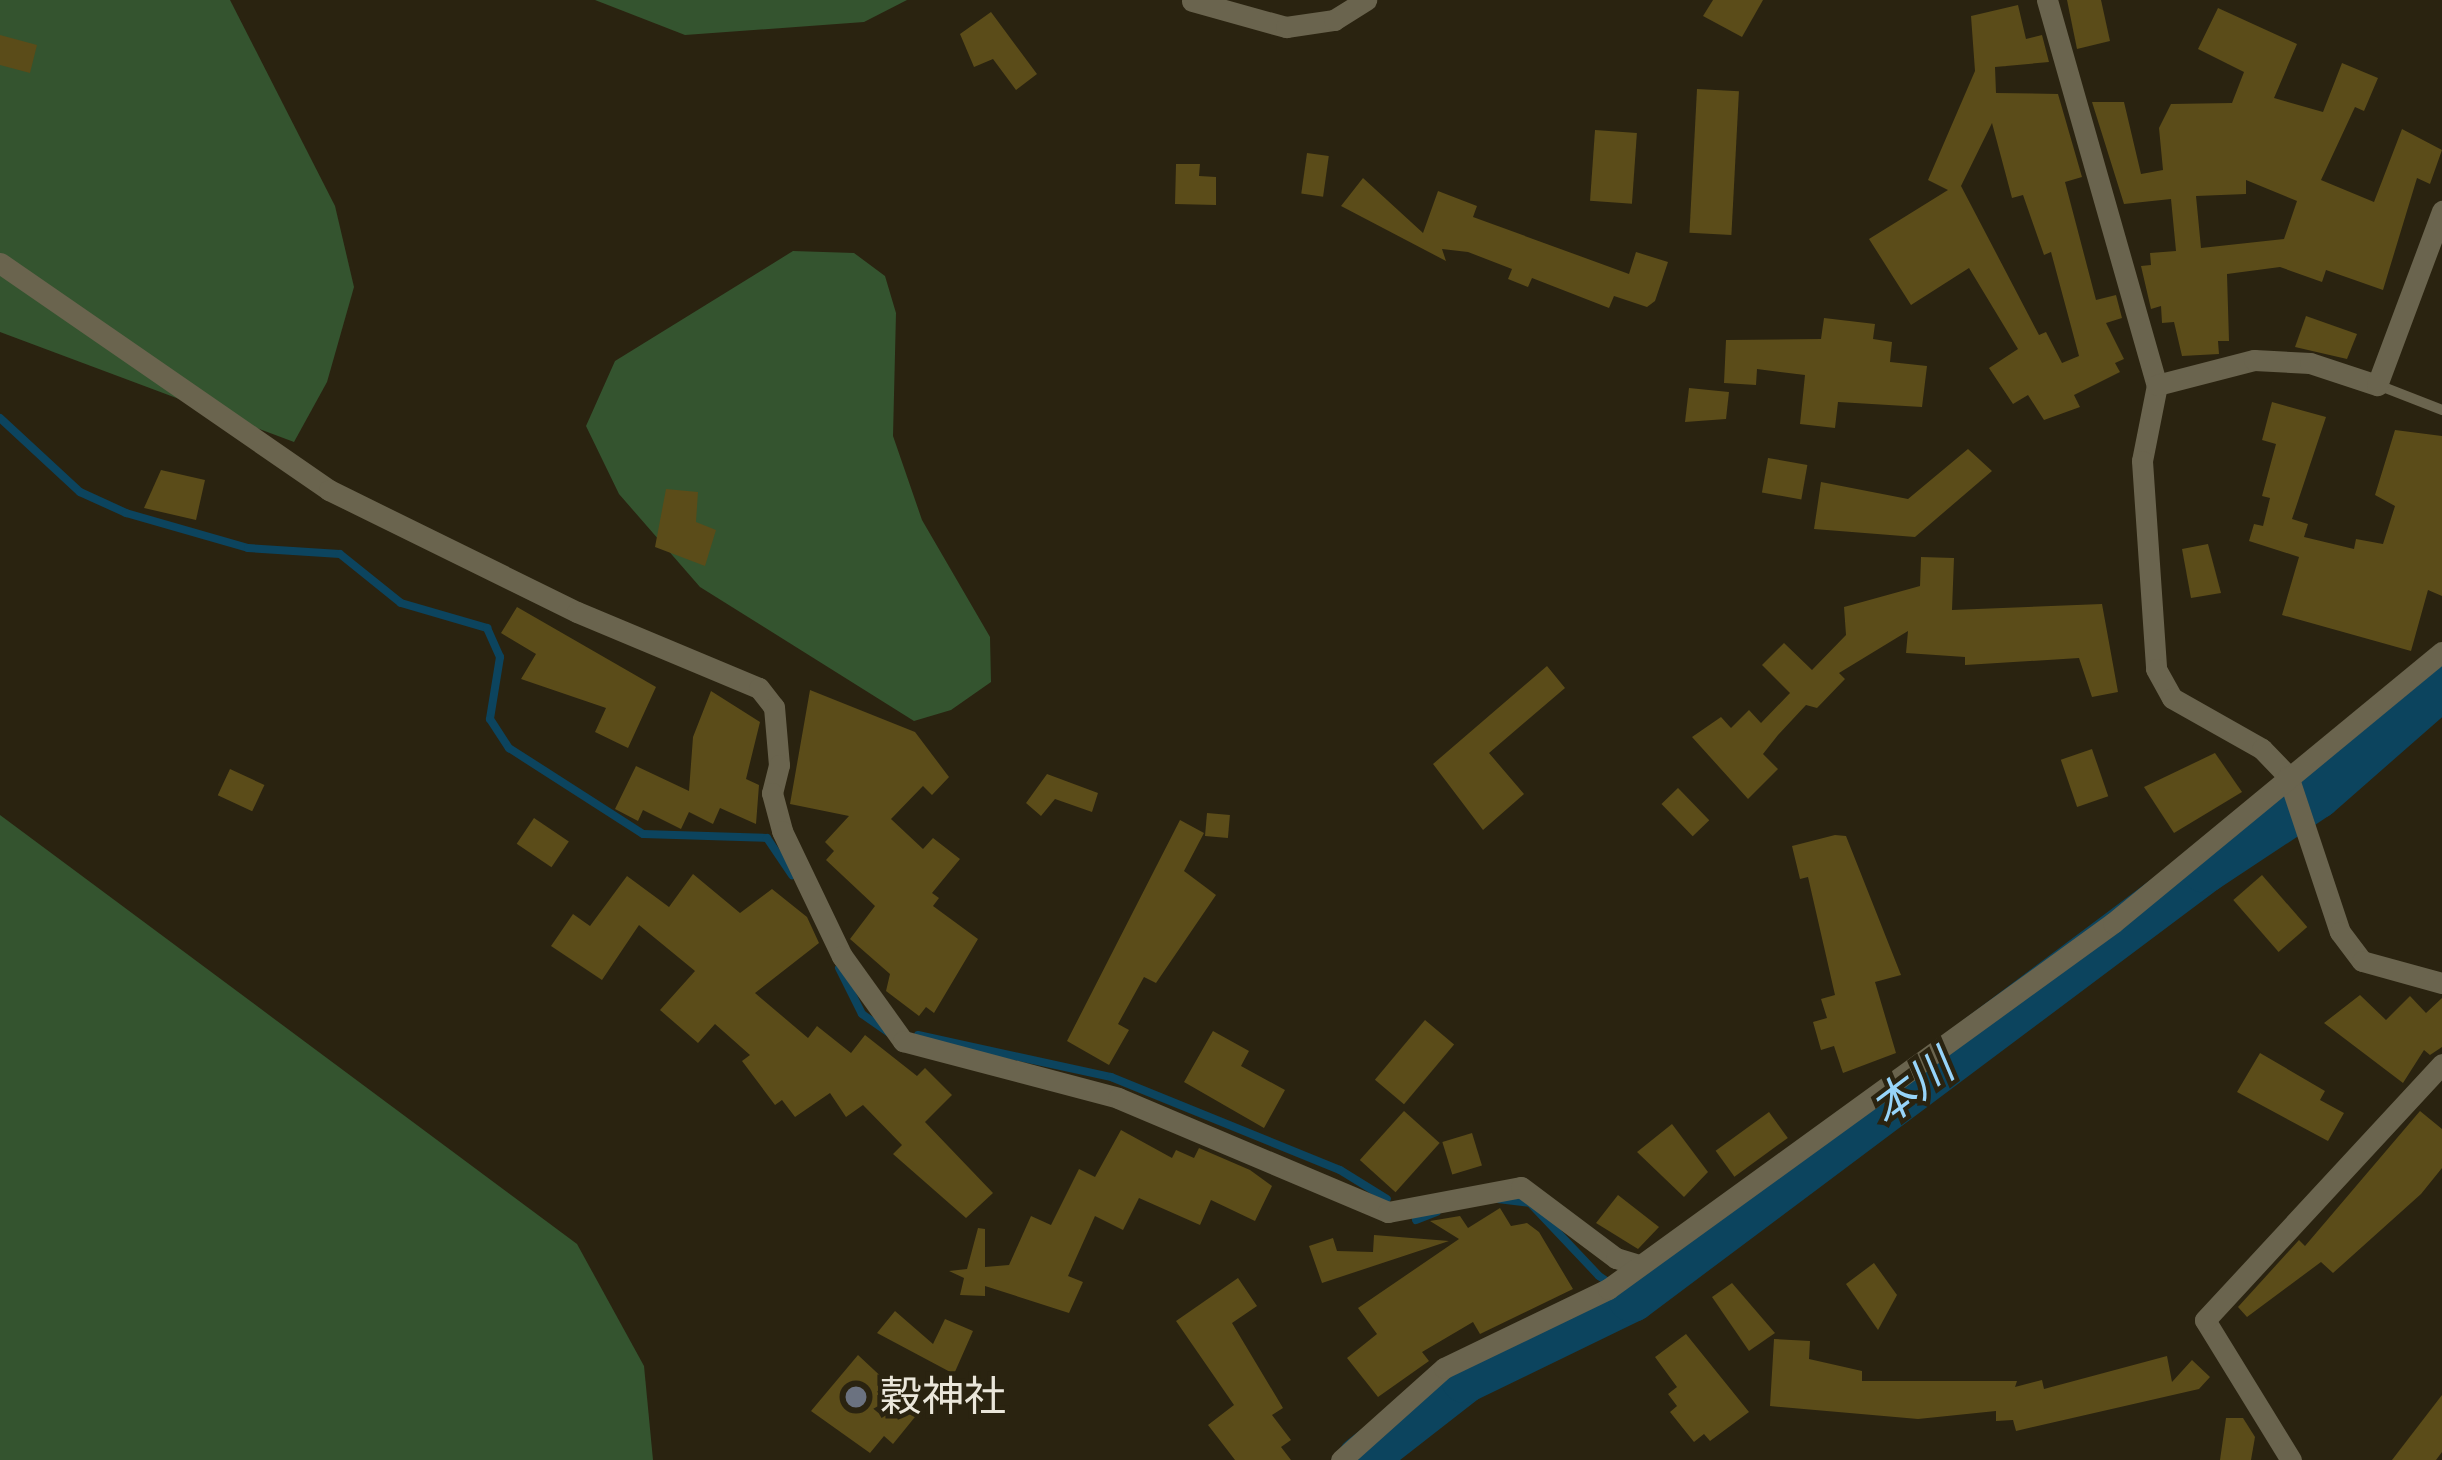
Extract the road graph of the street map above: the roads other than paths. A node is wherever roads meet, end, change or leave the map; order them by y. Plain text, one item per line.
1 (1366, 0) edge
2 (2047, 0) edge
3 (1192, 1) edge
4 (2442, 211) edge
5 (0, 263) edge
6 (2157, 385) junction
7 (2377, 385) junction
8 (2442, 410) edge
9 (2442, 652) edge
10 (2294, 795) junction
11 (2442, 983) edge
12 (2442, 1064) edge
13 (1623, 1278) junction
14 (1340, 1460) edge
15 (2290, 1460) edge

1 - 3 street
2 - 6 street
4 - 7 street
5 - 13 street
6 - 7 street
6 - 10 street
7 - 8 lane
9 - 10 street
10 - 11 street
10 - 13 street
12 - 15 street
13 - 14 street

